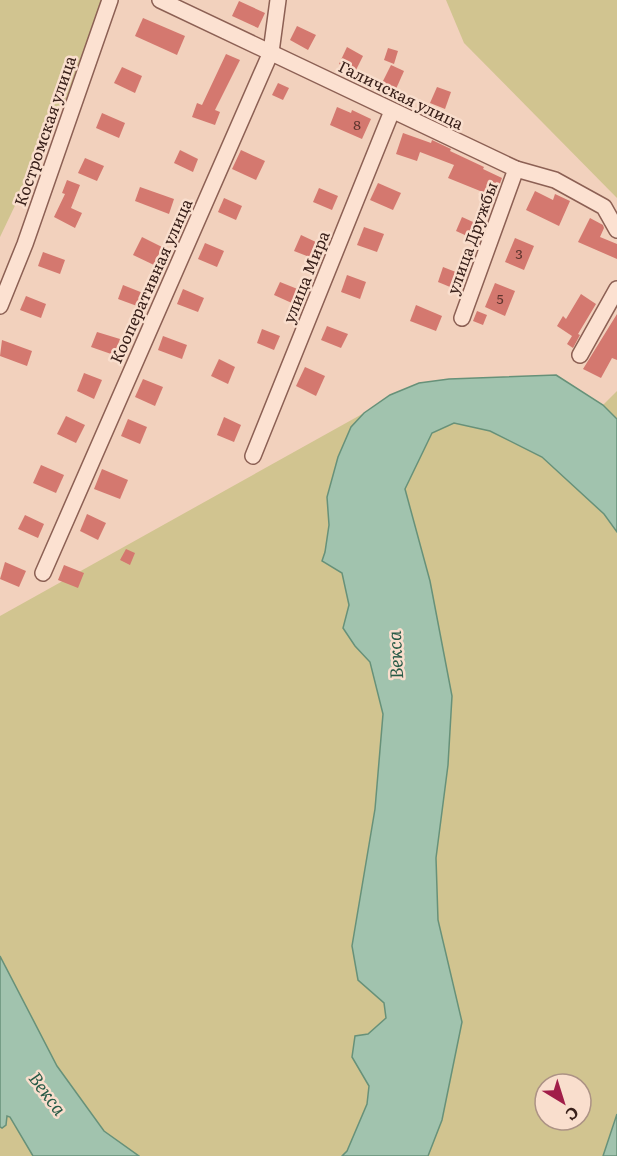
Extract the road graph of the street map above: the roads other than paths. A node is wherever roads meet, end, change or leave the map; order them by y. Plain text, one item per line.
1 (110, 0) edge
2 (160, 0) edge
3 (278, 0) edge
4 (270, 52) junction
5 (392, 111) junction
6 (516, 169) junction
7 (617, 230) edge
8 (617, 289) edge
9 (0, 306) edge
10 (462, 318) dead end
11 (580, 355) dead end
12 (254, 456) dead end
13 (43, 573) dead end

1 - 9 street, Костромская улица
2 - 4 street, Галичская улица
3 - 4 street, Кооперативная улица
4 - 5 street, Галичская улица
4 - 13 street, Кооперативная улица
5 - 6 street, Галичская улица
5 - 12 street, улица Мира
6 - 7 street, Галичская улица
6 - 10 street, улица Дружбы
8 - 11 street

